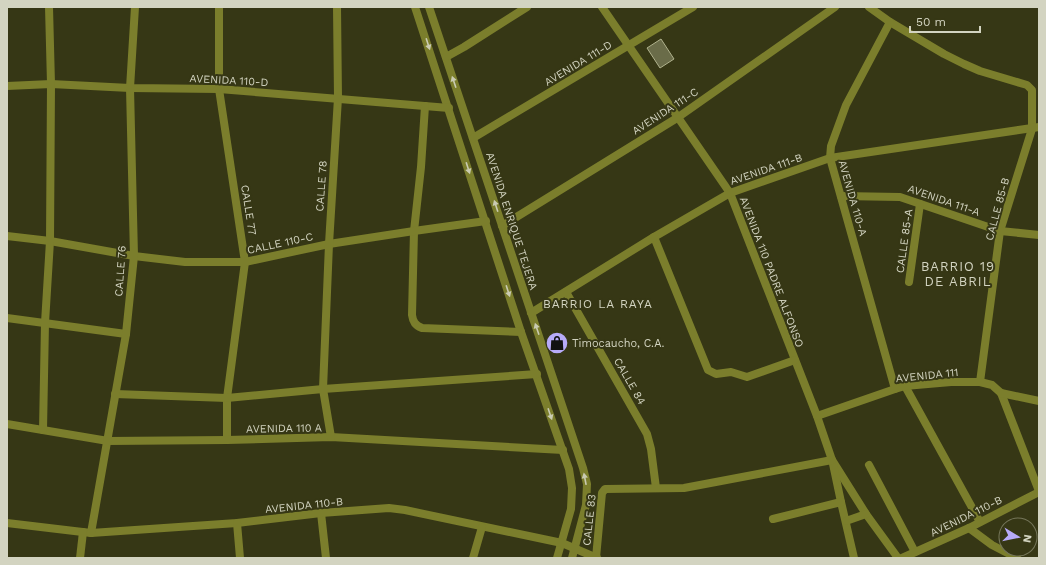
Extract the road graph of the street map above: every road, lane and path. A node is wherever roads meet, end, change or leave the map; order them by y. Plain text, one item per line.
1 (49, 7) edge
2 (135, 7) edge
3 (219, 7) edge
4 (337, 7) edge
5 (416, 7) edge
6 (429, 7) edge
7 (527, 7) edge
8 (602, 7) edge
9 (694, 7) edge
10 (835, 7) edge
11 (869, 7) edge
12 (890, 22) junction
13 (629, 45) junction
14 (446, 57) junction
15 (51, 84) junction
16 (7, 86) edge
17 (130, 88) junction
18 (219, 89) junction
19 (338, 98) junction
20 (425, 106) junction
21 (449, 108) junction
22 (677, 118) junction
23 (1035, 128) edge
24 (473, 138) junction
25 (830, 158) junction
26 (730, 193) junction
27 (841, 196) junction
28 (920, 204) junction
29 (486, 221) junction
30 (502, 226) junction
31 (414, 230) junction
32 (1000, 231) junction
33 (7, 236) edge
34 (1039, 236) edge
35 (654, 237) junction
36 (50, 241) junction
37 (329, 244) junction
38 (134, 256) junction
39 (246, 262) junction
40 (909, 282) dead end
41 (566, 292) junction
42 (531, 313) junction
43 (7, 318) edge
44 (45, 323) junction
45 (521, 332) junction
46 (126, 334) junction
47 (795, 360) junction
48 (537, 374) junction
49 (980, 382) junction
50 (905, 386) junction
51 (323, 389) junction
52 (895, 389) junction
53 (1001, 393) junction
54 (116, 394) junction
55 (227, 398) junction
56 (1039, 400) edge
57 (817, 416) junction
58 (7, 424) edge
59 (43, 430) junction
60 (331, 437) junction
61 (227, 440) junction
62 (108, 441) junction
63 (563, 450) junction
64 (832, 460) junction
65 (869, 465) dead end
66 (656, 488) junction
67 (1039, 492) edge
68 (841, 502) junction
69 (321, 513) junction
70 (866, 514) junction
71 (773, 519) dead end
72 (846, 521) junction
73 (980, 522) junction
74 (7, 523) edge
75 (237, 523) junction
76 (482, 527) junction
77 (969, 528) junction
78 (87, 532) junction
79 (562, 543) junction
80 (575, 549) junction
81 (915, 552) junction
82 (80, 558) edge
83 (240, 558) edge
84 (326, 558) edge
85 (473, 558) edge
86 (557, 558) edge
87 (572, 558) edge
88 (596, 558) edge
89 (854, 558) edge
90 (898, 558) edge
91 (902, 558) edge
92 (1017, 558) edge

1 - 15 street
2 - 17 street, CALLE 76
3 - 18 street, CALLE 77
4 - 19 street, CALLE 78
5 -> 21 street
6 - 14 street, AVENIDA ENRIQUE TEJERA
7 - 14 street
8 - 13 street, AVENIDA 110 PADRE ALFONSO
9 - 13 street, AVENIDA 111-D
10 - 22 street, AVENIDA 111-C
11 - 12 street
12 - 23 street, CALLE 85-B
12 - 25 street, AVENIDA 110-A
13 - 22 street, AVENIDA 110 PADRE ALFONSO
13 - 24 street, AVENIDA 111-D
24 -> 14 street, AVENIDA ENRIQUE TEJERA
15 - 16 street, AVENIDA 110-D
15 - 17 street, AVENIDA 110-D
15 - 36 street
17 - 18 street, AVENIDA 110-D
17 - 38 street, CALLE 76
18 - 19 street, AVENIDA 110-D
18 - 39 street, CALLE 77
19 - 20 street, AVENIDA 110-D
19 - 37 street, CALLE 78
20 - 21 street, AVENIDA 110-D
20 - 31 street
21 -> 29 street
22 - 26 street, AVENIDA 110 PADRE ALFONSO
22 - 30 street, AVENIDA 111-C
23 - 25 street, AVENIDA 111-B
23 - 32 street, CALLE 85-B
30 -> 24 street, AVENIDA ENRIQUE TEJERA
25 - 26 street, AVENIDA 111-B
25 - 27 street, AVENIDA 110-A
26 - 35 street, AVENIDA 111-B
26 - 47 street, AVENIDA 110 PADRE ALFONSO
27 - 28 street, AVENIDA 111-A
27 - 52 street, AVENIDA 110-A
28 - 32 street, AVENIDA 111-A
28 - 40 street, CALLE 85-A
29 - 31 street, CALLE 110-C
29 -> 45 street
30 - 42 street, AVENIDA ENRIQUE TEJERA
31 - 37 street, CALLE 110-C
31 - 45 street
32 - 34 street, AVENIDA 111-A
32 - 49 street, CALLE 85-B
33 - 36 street, CALLE 110-C
35 - 41 street, AVENIDA 111-B
35 - 47 street
36 - 38 street, CALLE 110-C
36 - 44 street
37 - 39 street, CALLE 110-C
37 - 51 street, CALLE 78
38 - 39 street, CALLE 110-C
38 - 46 street, CALLE 76
39 - 55 street, CALLE 77
41 - 42 street, AVENIDA 111-B
41 - 66 street, CALLE 84
80 -> 42 street, AVENIDA ENRIQUE TEJERA
43 - 44 street
44 - 46 street
44 - 59 street
45 - 48 street
46 - 54 street, CALLE 76
47 - 57 street, AVENIDA 110 PADRE ALFONSO
48 - 51 street
48 -> 63 street
49 - 50 street, AVENIDA 111
49 - 53 street, AVENIDA 111
50 - 52 street, AVENIDA 111
50 - 73 street
51 - 55 street
51 - 60 street, CALLE 78
52 - 57 street, AVENIDA 111
53 - 56 street, AVENIDA 111
53 - 67 street
54 - 55 street
54 - 62 street, CALLE 76
55 - 61 street, CALLE 77
57 - 64 street, AVENIDA 110 PADRE ALFONSO
58 - 59 street, AVENIDA 110 A
59 - 62 street, AVENIDA 110 A
60 - 61 street, AVENIDA 110 A
60 - 63 street, AVENIDA 110 A
61 - 62 street, AVENIDA 110 A
62 - 78 street, CALLE 76
63 - 79 street
64 - 66 street
64 - 68 street
64 - 70 street, AVENIDA 110 PADRE ALFONSO
65 - 81 street
66 - 88 street, CALLE 83
67 - 73 street, AVENIDA 110-B
68 - 71 street
68 - 72 street
69 - 75 street, AVENIDA 110-B
69 - 76 street, AVENIDA 110-B
69 - 84 street
70 - 72 street
70 - 90 street, AVENIDA 110 PADRE ALFONSO
72 - 89 street
73 - 77 street, AVENIDA 110-B
74 - 78 street, AVENIDA 110-B
75 - 78 street, AVENIDA 110-B
75 - 83 street
76 - 79 street, AVENIDA 110-B
76 - 85 street
77 - 81 street, AVENIDA 110-B
77 - 92 street
78 - 82 street, CALLE 76
79 - 80 street, AVENIDA 110-B
79 - 86 street
80 - 87 street, AVENIDA ENRIQUE TEJERA
80 - 88 street, AVENIDA 110-B
81 - 91 street, AVENIDA 110-B

